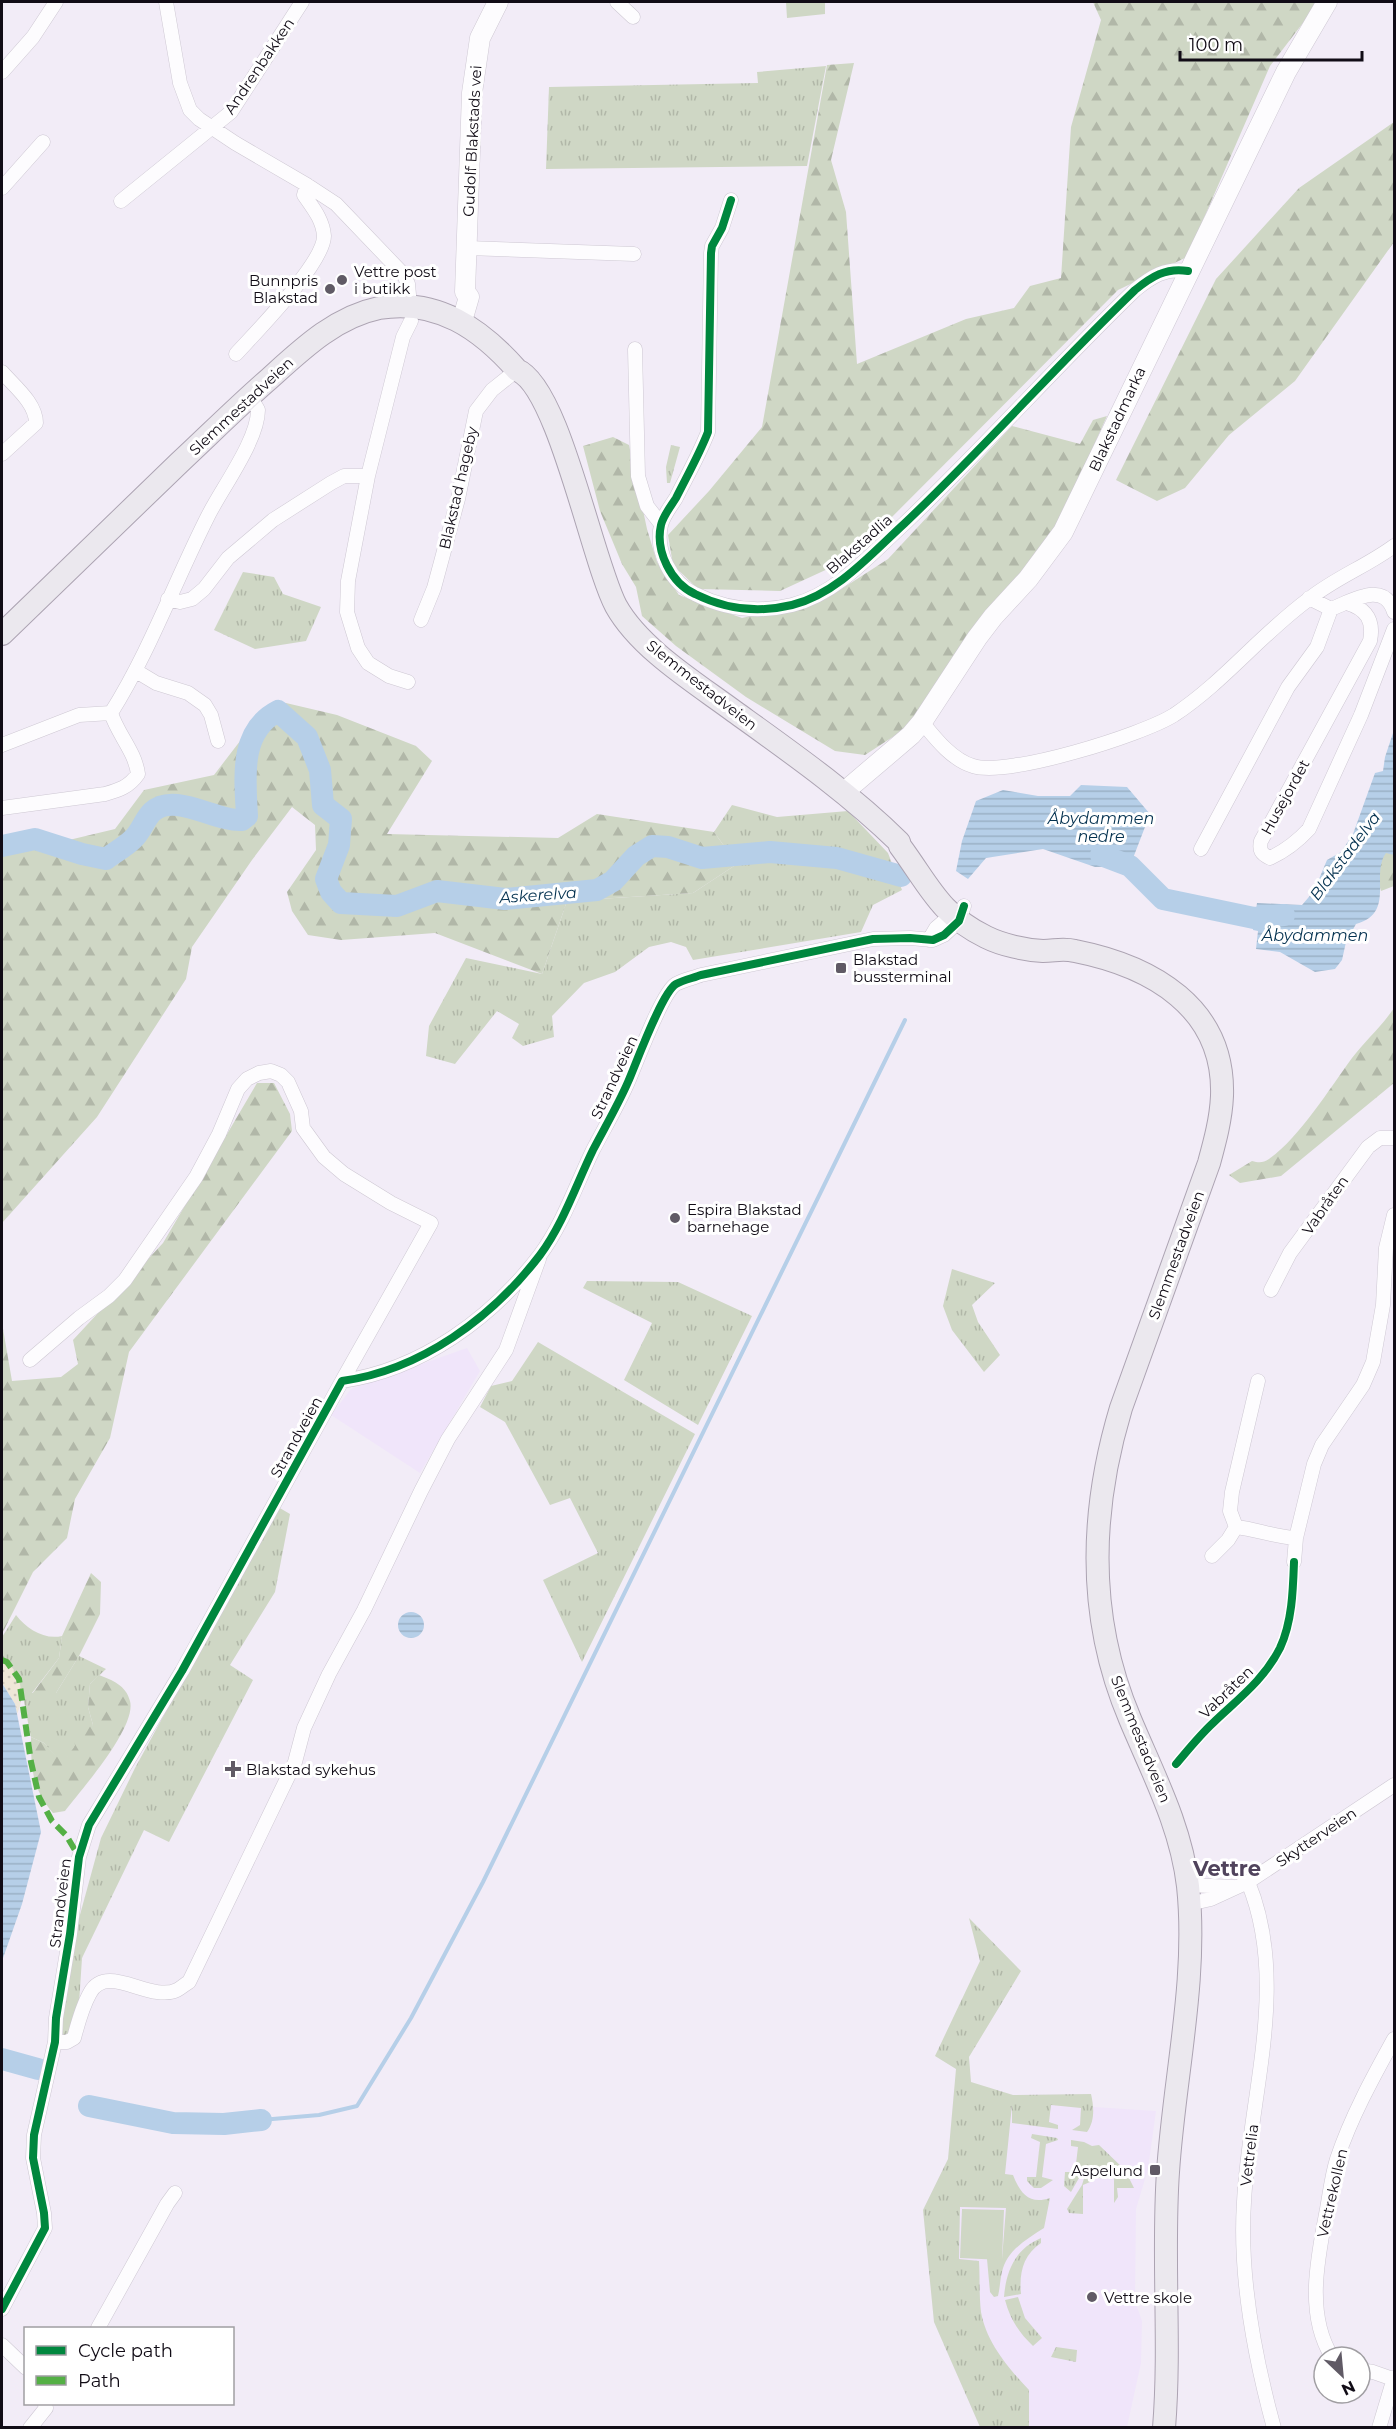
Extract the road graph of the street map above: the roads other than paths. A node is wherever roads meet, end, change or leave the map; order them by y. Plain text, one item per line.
1 (56, 2) edge
2 (166, 2) edge
3 (302, 2) edge
4 (498, 2) edge
5 (617, 2) edge
6 (1327, 2) edge
7 (633, 17) dead end
8 (2, 72) edge
9 (213, 128) junction
10 (43, 142) dead end
11 (307, 185) junction
12 (2, 188) edge
13 (731, 200) dead end
14 (121, 201) dead end
15 (467, 248) junction
16 (634, 254) dead end
17 (1188, 271) junction
18 (411, 314) junction
19 (456, 319) junction
20 (634, 349) dead end
21 (236, 354) dead end
22 (518, 370) junction
23 (2, 372) edge
24 (250, 396) junction
25 (2, 454) edge
26 (368, 476) junction
27 (661, 524) junction
28 (1395, 546) edge
29 (1309, 598) junction
30 (168, 600) junction
31 (1347, 603) junction
32 (1330, 609) junction
33 (1395, 612) edge
34 (421, 620) dead end
35 (1395, 629) edge
36 (2, 634) edge
37 (136, 672) junction
38 (408, 682) dead end
39 (111, 713) junction
40 (922, 722) junction
41 (218, 741) dead end
42 (2, 745) edge
43 (844, 792) junction
44 (2, 808) edge
45 (1201, 849) dead end
46 (958, 914) junction
47 (1395, 1137) edge
48 (1395, 1215) edge
49 (541, 1254) junction
50 (1271, 1290) dead end
51 (30, 1360) dead end
52 (342, 1381) junction
53 (1258, 1381) dead end
54 (1236, 1527) junction
55 (1296, 1538) junction
56 (1212, 1556) dead end
57 (1294, 1563) dead end
58 (1395, 1785) edge
59 (1242, 1885) junction
60 (1188, 1895) junction
61 (1395, 2038) edge
62 (55, 2042) junction
63 (175, 2193) dead end
64 (2, 2309) edge
65 (99, 2327) edge
66 (2, 2345) edge
67 (1326, 2345) edge
68 (24, 2366) edge
69 (1372, 2373) edge
70 (1394, 2378) edge
71 (48, 2405) edge
72 (30, 2427) edge
73 (1164, 2427) edge
74 (1274, 2427) edge
75 (1379, 2427) edge

1 - 8 street
2 - 9 street, Andrenbakken
3 - 9 street, Andrenbakken
4 - 15 main road, Gudolf Blakstads vei
5 - 7 street
6 - 17 main road, Blakstadmarka
9 - 11 street, Andrenbakken
9 - 14 street, Andrenbakken
10 - 12 street
11 - 18 street, Andrenbakken
11 - 21 street
13 - 27 street
15 - 16 street
15 - 19 main road, Gudolf Blakstads vei
17 - 27 street, Blakstadlia
17 - 40 main road, Blakstadmarka
18 - 19 main road, Slemmestadveien
18 - 24 main road, Slemmestadveien
18 - 26 street
19 - 22 main road, Slemmestadveien
20 - 27 street, Blakstadlia
22 - 34 street, Blakstad hageby
22 - 43 main road, Slemmestadveien
23 - 25 street
24 - 30 street
24 - 36 main road, Slemmestadveien
26 - 30 street
26 - 38 street
28 - 29 street
29 - 32 street
29 - 40 street
30 - 37 street
31 - 32 street
31 - 33 street
31 - 35 street, Husejordet
32 - 45 street
37 - 39 street
37 - 41 street
39 - 42 street
39 - 44 street
40 - 43 main road, Blakstadmarka
43 - 46 main road, Slemmestadveien
46 - 49 street, Strandveien
46 - 60 main road, Slemmestadveien
47 - 50 street, Vabråten
48 - 55 street
49 - 52 street, Strandveien
49 - 62 street
51 - 52 street, Strandveien
52 - 62 street, Strandveien
53 - 54 street
54 - 55 street
54 - 56 street
55 - 57 street
58 - 59 street, Skytterveien
59 - 60 street, Skytterveien
59 - 74 street, Vettrelia
60 - 73 main road, Slemmestadveien
61 - 67 street, Vettrekollen
62 - 64 street, Strandveien
63 - 65 street
66 - 68 street
69 - 70 street
70 - 75 street
71 - 72 street

